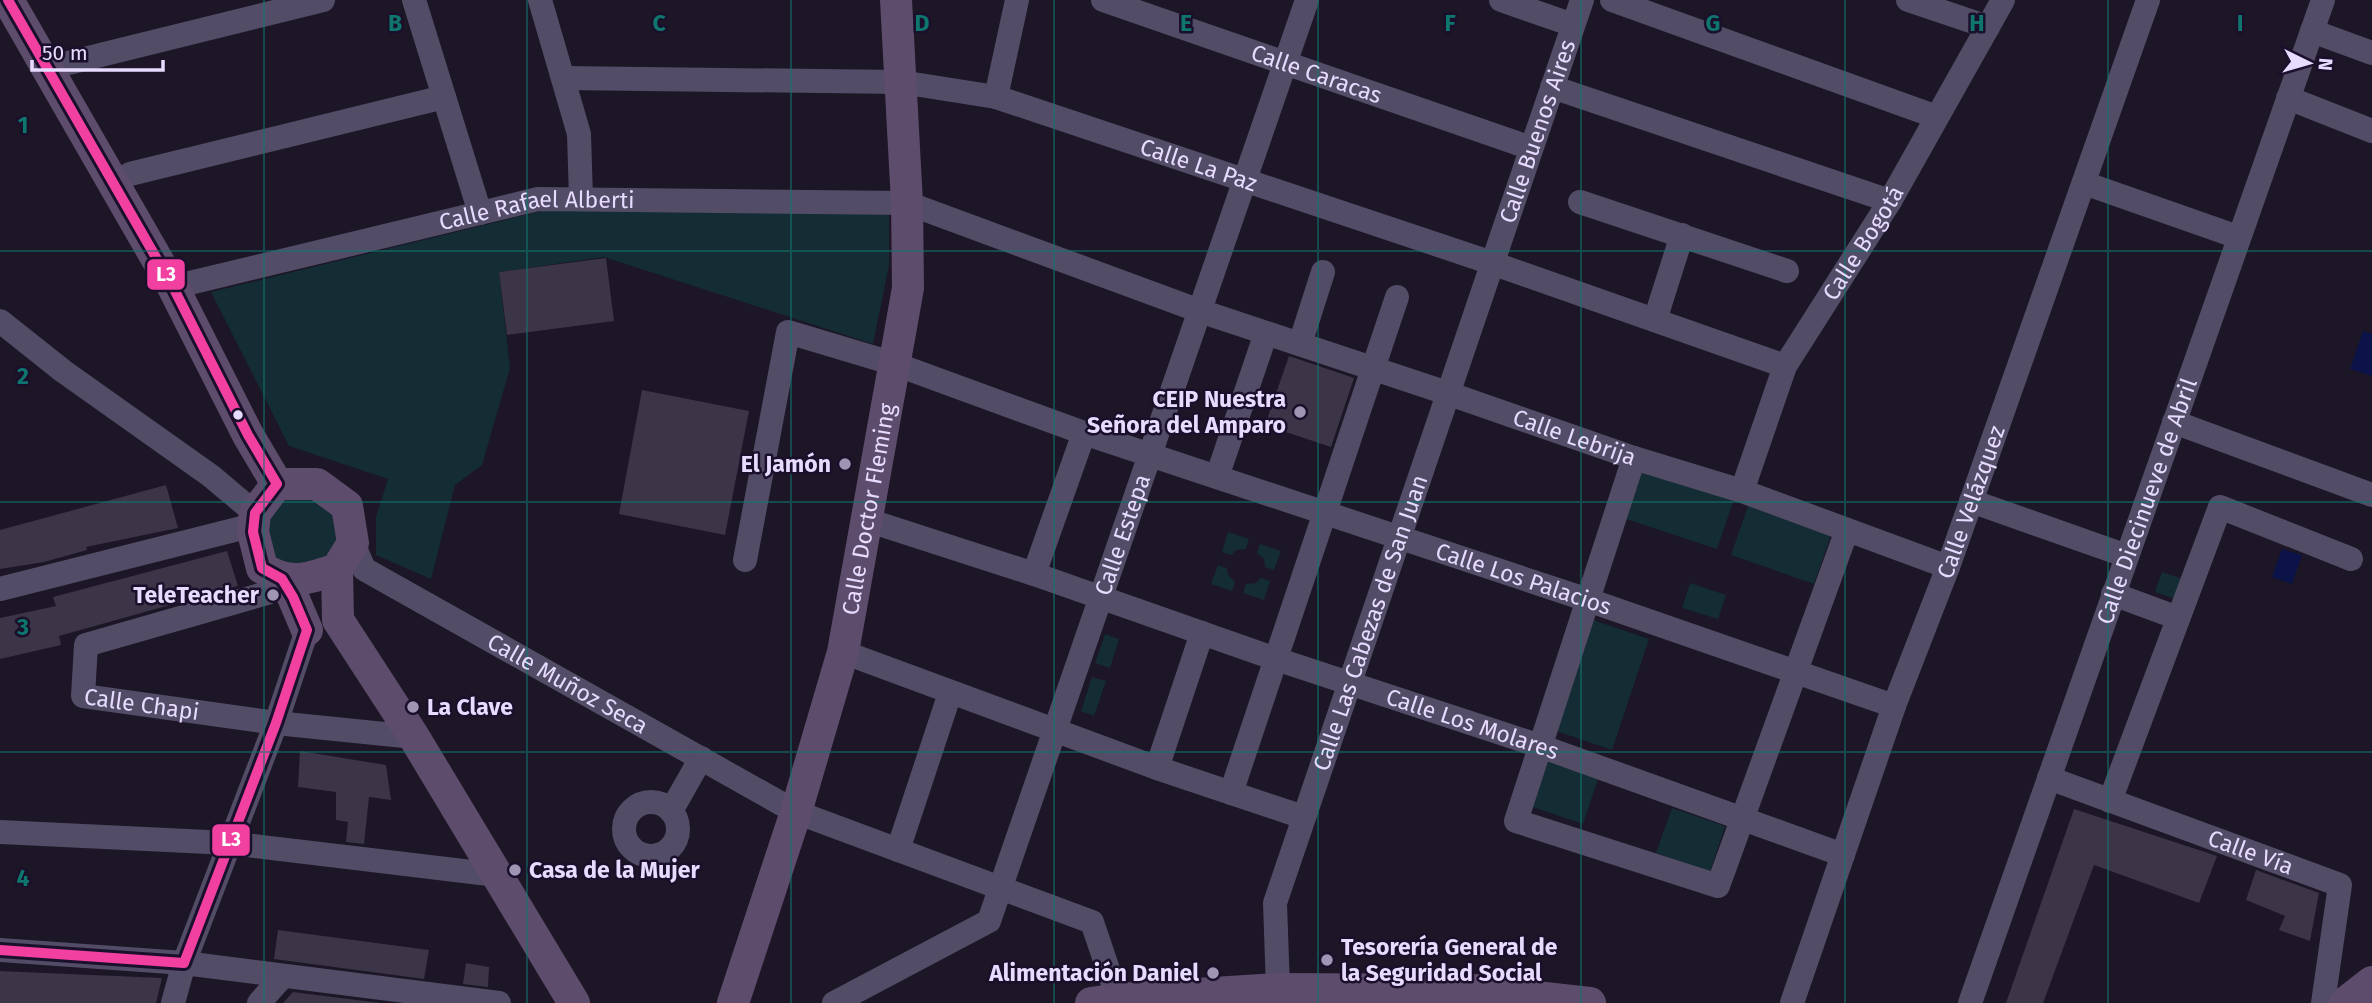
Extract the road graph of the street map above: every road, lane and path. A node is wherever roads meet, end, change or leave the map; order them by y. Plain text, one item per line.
1 (8, 0) edge
2 (323, 0) edge
3 (414, 0) edge
4 (540, 0) edge
5 (896, 0) edge
6 (1017, 0) edge
7 (1103, 0) edge
8 (1307, 0) edge
9 (1501, 0) edge
10 (1581, 0) edge
11 (1612, 0) edge
12 (1908, 0) edge
13 (2003, 0) edge
14 (2148, 0) edge
15 (2323, 0) edge
16 (1573, 25) junction
17 (1988, 27) junction
18 (2312, 31) junction
19 (2372, 53) edge
20 (1285, 63) junction
21 (48, 68) junction
22 (563, 78) junction
23 (901, 82) junction
24 (1552, 87) junction
25 (444, 97) junction
26 (996, 97) junction
27 (2288, 98) junction
28 (1937, 117) junction
29 (2372, 131) edge
30 (1531, 148) junction
31 (1245, 180) junction
32 (114, 182) junction
33 (2084, 183) junction
34 (581, 198) junction
35 (1890, 201) junction
36 (1580, 202) dead end
37 (907, 203) junction
38 (480, 213) junction
39 (1682, 235) junction
40 (2238, 237) junction
41 (1492, 263) junction
42 (1323, 271) dead end
43 (1787, 271) dead end
44 (173, 287) junction
45 (1397, 297) dead end
46 (1200, 311) junction
47 (1655, 320) junction
48 (0, 321) edge
49 (1266, 333) junction
50 (1300, 344) junction
51 (895, 364) junction
52 (1785, 366) junction
53 (1374, 369) junction
54 (1447, 393) junction
55 (2174, 422) junction
56 (1084, 433) junction
57 (1150, 454) junction
58 (1634, 458) junction
59 (1217, 477) junction
60 (277, 484) junction
61 (1742, 491) junction
62 (2372, 495) edge
63 (1972, 501) junction
64 (1325, 513) junction
65 (867, 520) junction
66 (254, 522) junction
67 (1847, 530) junction
68 (1398, 537) junction
69 (345, 556) junction
70 (2127, 556) junction
71 (2351, 559) dead end
72 (745, 560) dead end
73 (1948, 567) junction
74 (1034, 574) junction
75 (279, 578) junction
76 (0, 589) edge
77 (2113, 594) junction
78 (1100, 598) junction
79 (1588, 600) junction
80 (2178, 618) junction
81 (307, 630) joint
82 (1202, 633) junction
83 (843, 652) junction
84 (1276, 659) junction
85 (1796, 673) junction
86 (1348, 683) junction
87 (950, 693) junction
88 (1894, 706) junction
89 (276, 723) junction
90 (1056, 730) junction
91 (414, 737) junction
92 (1540, 746) junction
93 (701, 758) junction
94 (1157, 768) junction
95 (2049, 779) junction
96 (1231, 793) junction
97 (2110, 801) junction
98 (671, 811) dead end
99 (796, 812) junction
100 (1303, 817) junction
101 (1743, 818) junction
102 (0, 832) edge
103 (229, 843) junction
104 (898, 850) junction
105 (1843, 855) junction
106 (497, 875) junction
107 (1000, 888) junction
108 (0, 950) edge
109 (184, 963) junction
110 (282, 977) junction
111 (2372, 982) edge
112 (1278, 989) junction
113 (1236, 997) edge
114 (1412, 997) edge
115 (1105, 1001) edge
116 (483, 1002) edge
117 (1583, 1002) edge
118 (173, 1003) edge
119 (260, 1003) edge
120 (574, 1003) edge
121 (733, 1003) edge
122 (834, 1003) edge
123 (1792, 1003) edge
124 (1970, 1003) edge
125 (2323, 1003) edge
126 (2345, 1003) edge

1 - 21 main road
2 - 21 street
3 - 25 street
4 - 22 street
5 - 23 main road, Calle Doctor Fleming
6 - 26 street
7 - 20 street, Calle Caracas
8 - 20 street, Calle Estepa
9 - 16 street
10 - 16 street, Calle Buenos Aires
11 - 28 street
12 - 17 street
13 - 17 street, Calle Bogotá
14 - 33 street, Calle Velázquez
15 - 18 street, Calle Diecinueve de Abril
16 - 24 street, Calle Buenos Aires
17 - 28 street, Calle Bogotá
18 - 19 street
18 - 27 street, Calle Diecinueve de Abril
20 - 30 street, Calle Caracas
20 - 31 street, Calle Estepa
21 - 32 main road
22 - 23 street, Calle La Paz
22 - 34 street
23 - 26 street, Calle La Paz
23 - 37 main road, Calle Doctor Fleming
24 - 30 street, Calle Buenos Aires
24 - 35 street
25 - 32 street
25 - 38 street
26 - 31 street, Calle La Paz
27 - 29 street
27 - 40 street, Calle Diecinueve de Abril
28 - 35 street, Calle Bogotá
30 - 41 street, Calle Buenos Aires
31 - 41 street, Calle La Paz
31 - 46 street, Calle Estepa
32 - 44 main road
33 - 40 street
33 - 63 street, Calle Velázquez
34 - 37 street, Calle Rafael Alberti
34 - 38 street, Calle Rafael Alberti
35 - 52 street, Calle Bogotá
36 - 39 street
37 - 46 street, Calle Rafael Alberti
37 - 51 main road, Calle Doctor Fleming
38 - 44 street, Calle Rafael Alberti
39 - 43 street
39 - 47 street
40 - 55 street, Calle Diecinueve de Abril
41 - 47 street, Calle La Paz
41 - 54 street, Calle Las Cabezas de San Juan
42 - 50 street
44 - 60 main road
45 - 53 street
46 - 49 street, Calle Lebrija
46 - 57 street, Calle Estepa
47 - 52 street, Calle La Paz
48 - 66 street
49 - 50 street, Calle Lebrija
49 - 59 street
50 - 53 street, Calle Lebrija
51 - 56 street, Calle Los Palacios
51 - 65 main road, Calle Doctor Fleming
51 - 72 street, Calle Los Palacios
52 - 61 street, Calle Bogotá
53 - 54 street, Calle Lebrija
53 - 64 street
54 - 58 street, Calle Lebrija
54 - 68 street, Calle Las Cabezas de San Juan
55 - 62 street
55 - 70 street, Calle Diecinueve de Abril
56 - 57 street, Calle Los Palacios
56 - 74 street
57 - 59 street, Calle Los Palacios
57 - 78 street, Calle Estepa
58 - 61 street, Calle Lebrija
58 - 79 street
59 - 64 street, Calle Los Palacios
60 - 66 main road
60 - 69 main road
61 - 67 street, Calle Lebrija
63 - 70 street
63 - 73 street, Calle Velázquez
64 - 68 street, Calle Los Palacios
64 - 84 street
65 - 74 street, Calle Los Molares
65 - 83 main road, Calle Doctor Fleming
66 - 75 main road
66 - 76 street
67 - 73 street, Calle Lebrija
67 - 85 street
68 - 79 street, Calle Los Palacios
68 - 86 street, Calle Las Cabezas de San Juan
69 - 75 main road
69 - 91 main road
69 - 93 street, Calle Muñoz Seca
70 - 77 street, Calle Diecinueve de Abril
71 - 80 street
73 - 88 street, Calle Velázquez
74 - 78 street, Calle Los Molares
75 - 81 main road
75 - 89 street, Calle Chapi
77 - 80 street
77 - 95 street, Calle Diecinueve de Abril
78 - 82 street, Calle Los Molares
78 - 90 street, Calle Estepa
79 - 85 street, Calle Los Palacios
79 - 92 street
80 - 97 street
81 - 89 street
82 - 84 street, Calle Los Molares
82 - 94 street
83 - 87 street
83 - 99 main road, Calle Doctor Fleming
84 - 86 street, Calle Los Molares
84 - 96 street
85 - 88 street, Calle Los Palacios
85 - 101 street
86 - 92 street, Calle Los Molares
86 - 100 street, Calle Las Cabezas de San Juan
87 - 90 street
87 - 104 street
88 - 105 street, Calle Velázquez
89 - 91 street, Calle Chapi
89 - 103 street
90 - 94 street
90 - 107 street, Calle Estepa
91 - 106 main road
92 - 101 street, Calle Los Molares
92 - 101 street
93 - 98 street
93 - 99 street, Calle Muñoz Seca
94 - 96 street
95 - 97 street, Calle Vía
95 - 124 street, Calle Diecinueve de Abril
96 - 100 street
97 - 125 street, Calle Vía
99 - 104 street, Calle Muñoz Seca
99 - 121 main road, Calle Doctor Fleming
100 - 112 street, Calle Las Cabezas de San Juan
101 - 105 street, Calle Los Molares
102 - 103 street
103 - 106 street
103 - 109 street
104 - 107 street, Calle Muñoz Seca
105 - 123 street, Calle Velázquez
106 - 120 main road
107 - 115 street, Calle Muñoz Seca
107 - 122 street, Calle Estepa
108 - 109 street
109 - 110 street
109 - 118 street
110 - 116 street
110 - 119 street
111 - 126 main road
112 - 113 main road
112 - 114 main road
113 - 115 main road
114 - 117 main road

